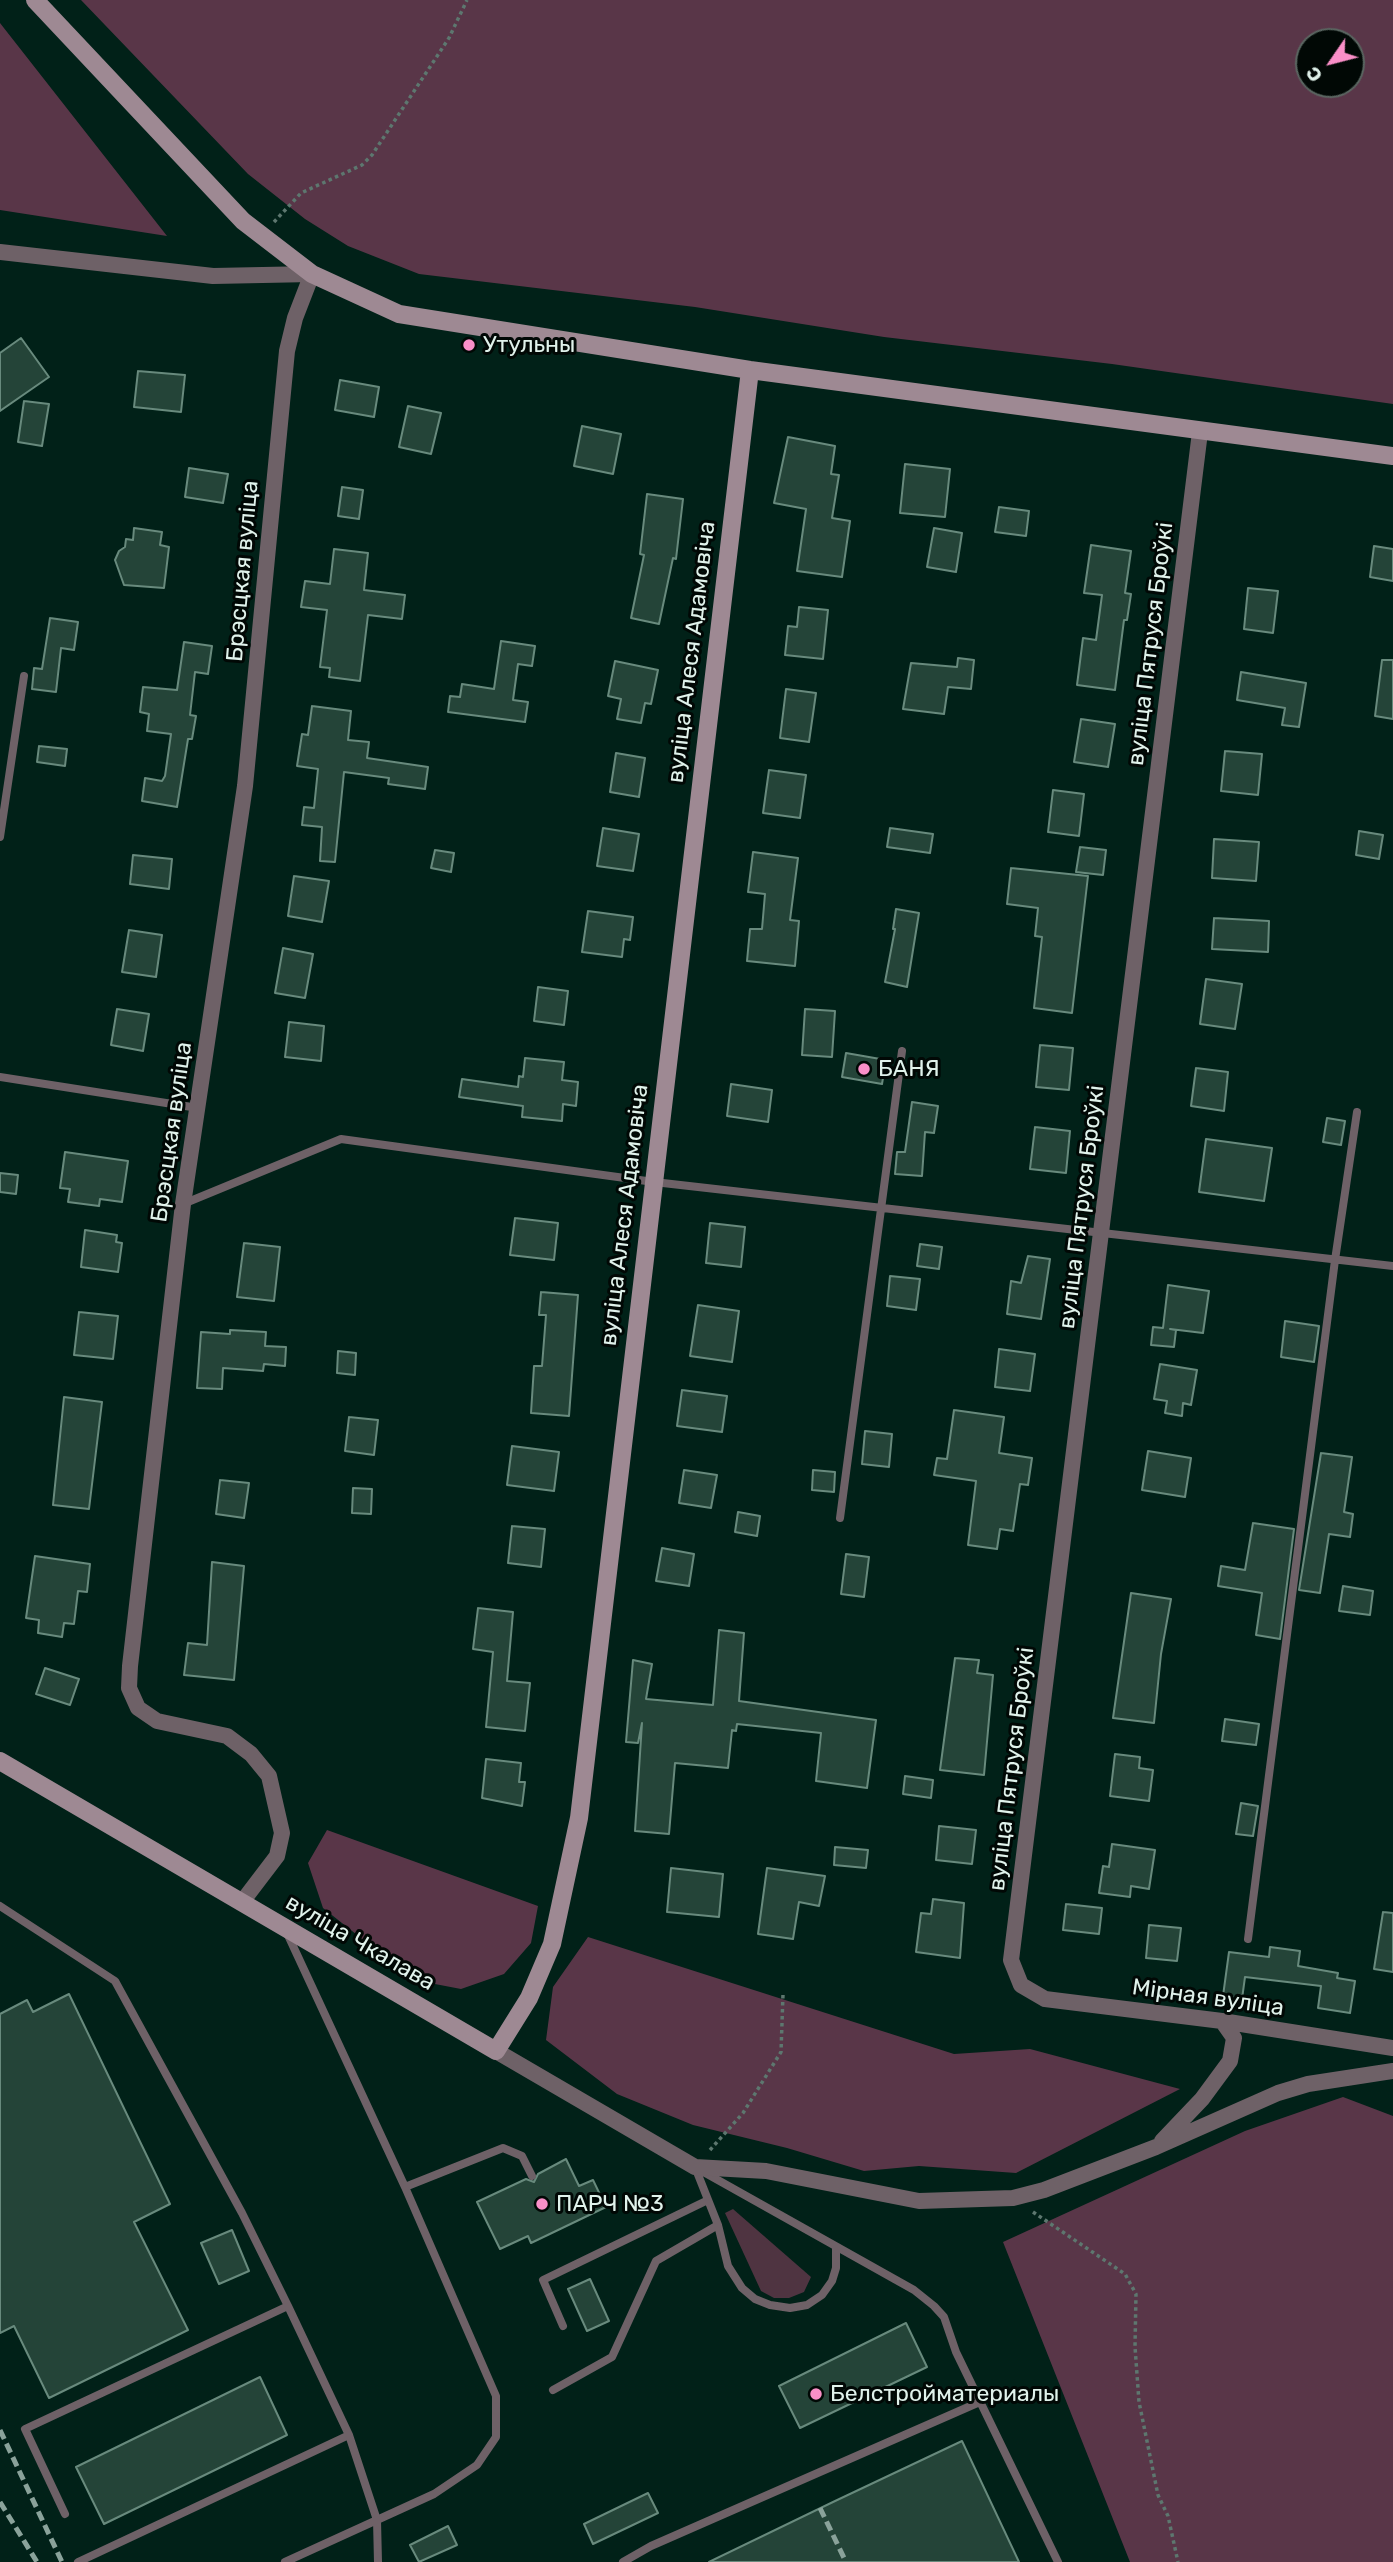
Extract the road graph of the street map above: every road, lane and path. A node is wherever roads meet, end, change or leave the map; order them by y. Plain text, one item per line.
1 (35, 0) edge
2 (467, 0) edge
3 (262, 237) junction
4 (0, 252) edge
5 (312, 274) junction
6 (750, 369) junction
7 (1200, 432) junction
8 (1393, 456) edge
9 (24, 676) dead end
10 (0, 837) edge
11 (902, 1051) dead end
12 (0, 1077) edge
13 (200, 1108) junction
14 (1357, 1112) dead end
15 (654, 1182) junction
16 (183, 1204) junction
17 (883, 1208) junction
18 (1102, 1234) junction
19 (1335, 1260) junction
20 (1393, 1266) edge
21 (840, 1518) dead end
22 (0, 1761) edge
23 (242, 1902) junction
24 (0, 1906) edge
25 (284, 1928) junction
26 (1248, 1939) dead end
27 (1021, 1985) joint
28 (783, 1994) dead end
29 (1222, 2021) junction
30 (1393, 2048) edge
31 (496, 2051) junction
32 (1393, 2071) edge
33 (1156, 2147) junction
34 (695, 2167) junction
35 (532, 2176) dead end
36 (405, 2187) junction
37 (1013, 2198) junction
38 (708, 2200) junction
39 (718, 2225) junction
40 (835, 2247) junction
41 (288, 2306) junction
42 (563, 2326) dead end
43 (553, 2390) dead end
44 (982, 2401) junction
45 (349, 2435) junction
46 (65, 2514) dead end
47 (377, 2520) junction
48 (78, 2562) edge
49 (285, 2562) edge
50 (378, 2562) edge
51 (623, 2562) edge
52 (1058, 2562) edge
53 (1178, 2562) edge

1 - 3 street
2 - 3 path
3 - 5 street
4 - 5 street
5 - 6 street
5 - 13 street, Брэсцкая вуліца
6 - 7 street
6 - 15 street, вуліца Алеся Адамовіча
7 - 8 street
7 - 18 street, вуліца Пятруся Броўкі
9 - 10 lane
11 - 17 lane
12 - 13 lane
13 - 16 street, Брэсцкая вуліца
14 - 19 lane
15 - 16 lane
15 - 17 lane
15 - 31 street, вуліца Алеся Адамовіча
16 - 23 street, Брэсцкая вуліца
17 - 18 lane
17 - 21 lane
18 - 19 lane
18 - 27 street, вуліца Пятруся Броўкі
19 - 20 lane
19 - 26 lane
22 - 23 street, вуліца Чкалава
23 - 25 street, вуліца Чкалава
24 - 41 lane
25 - 31 street, вуліца Чкалава
25 - 36 lane
27 - 29 street, Мірная вуліца
28 - 34 path
29 - 30 street, Мірная вуліца
29 - 33 street
31 - 34 street, вуліца Чкалава
32 - 33 street
33 - 37 street
34 - 37 street
34 - 38 lane
34 - 40 lane
35 - 36 lane
36 - 47 lane
37 - 53 path
38 - 39 lane
38 - 42 lane
39 - 40 lane
39 - 43 lane
40 - 44 lane
41 - 45 lane
41 - 46 lane
44 - 51 lane
44 - 52 lane
45 - 47 lane
45 - 48 lane
47 - 49 lane
47 - 50 lane

